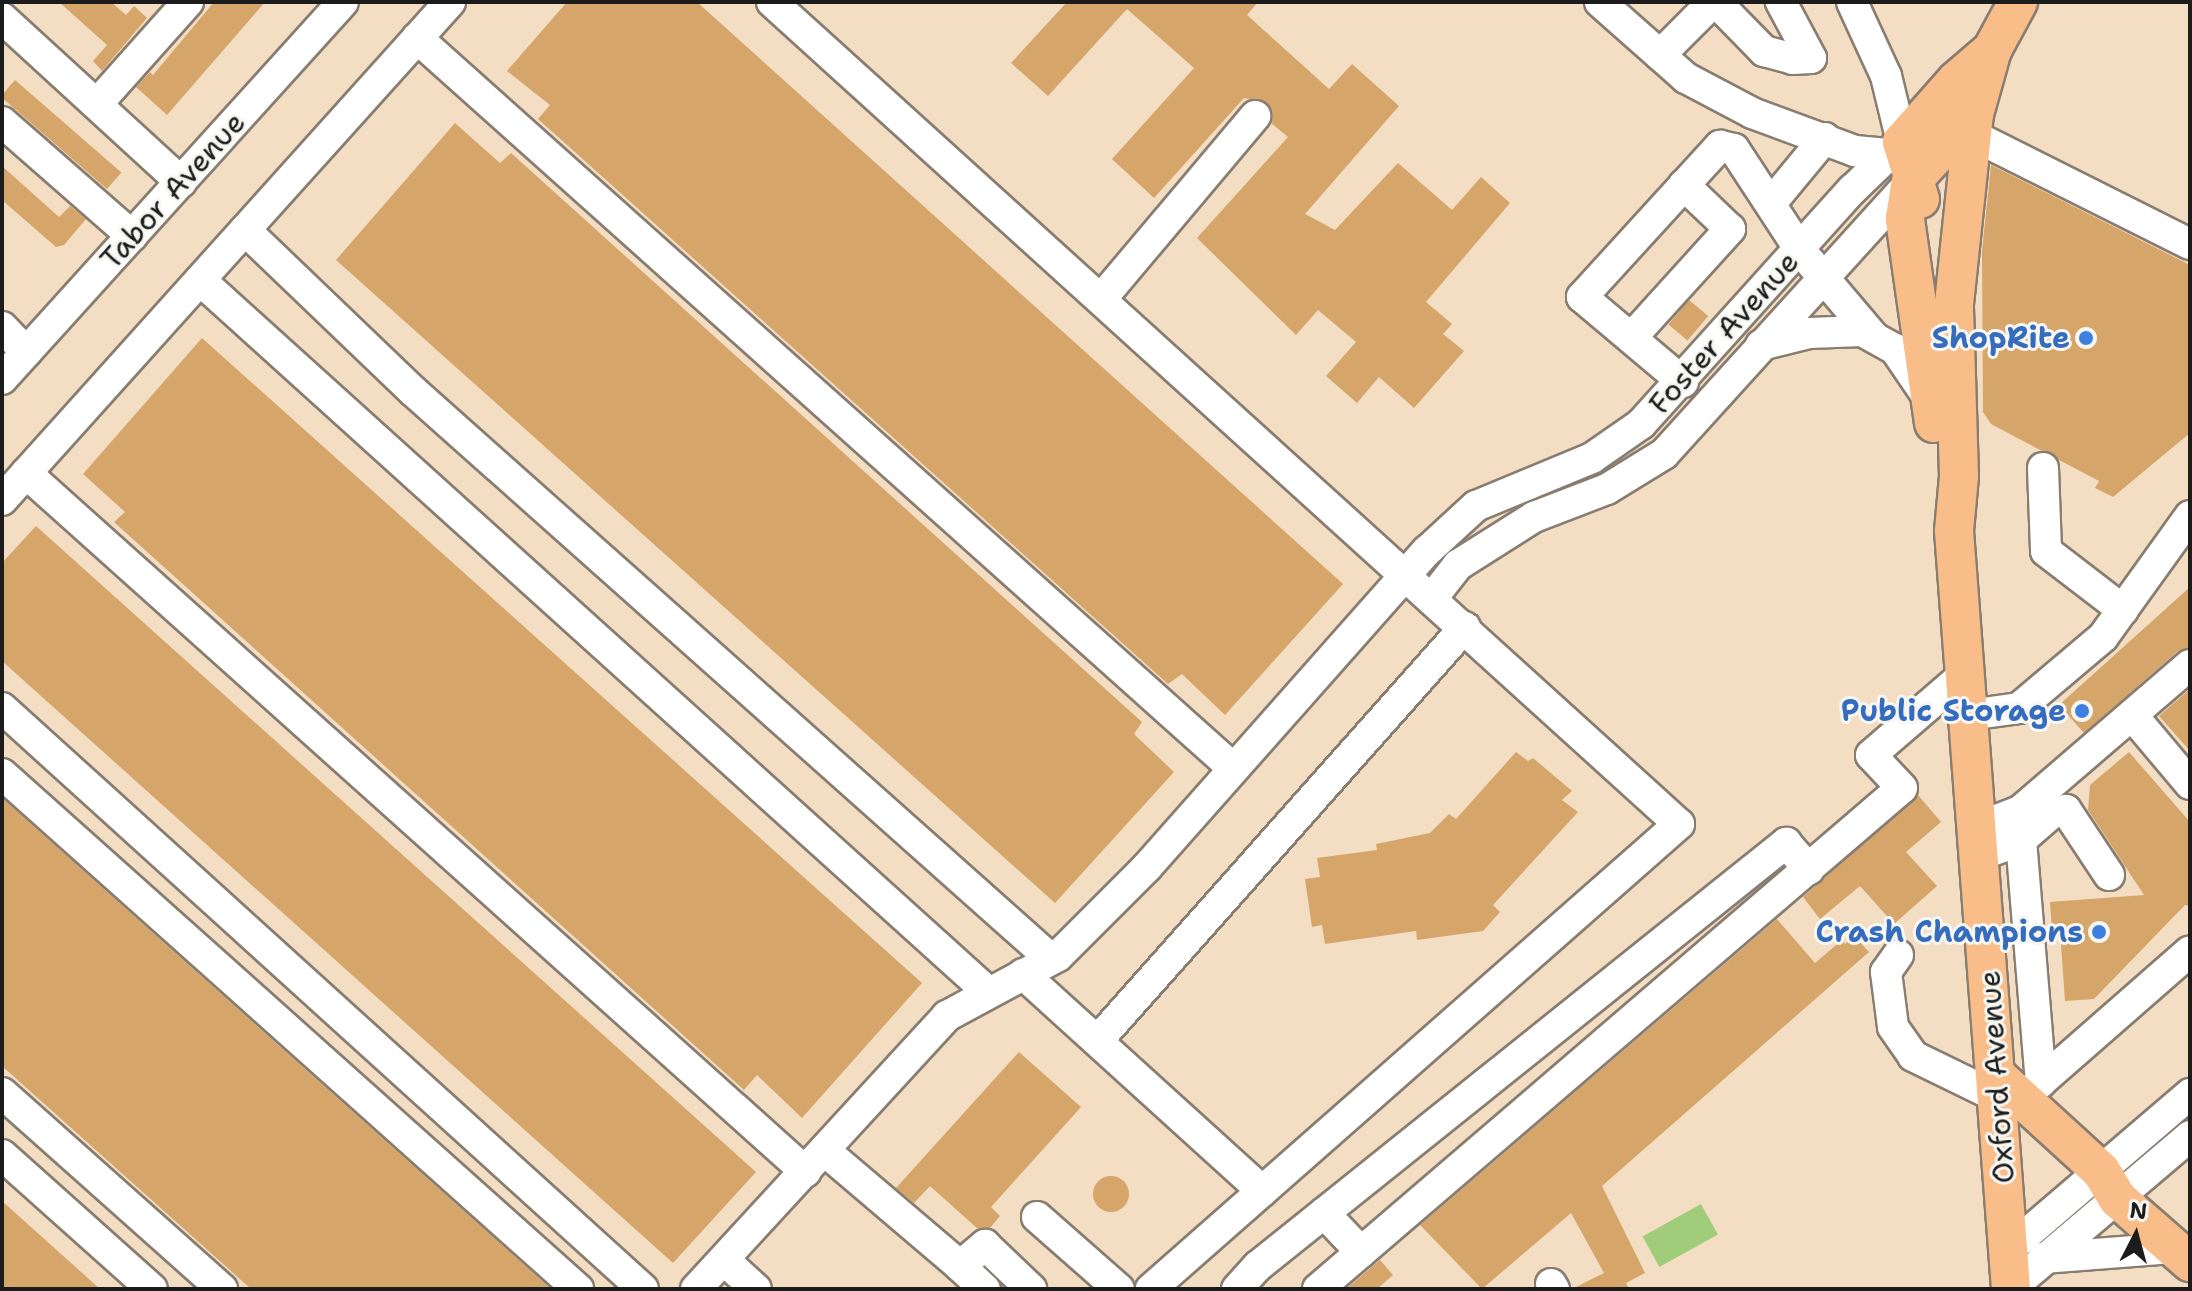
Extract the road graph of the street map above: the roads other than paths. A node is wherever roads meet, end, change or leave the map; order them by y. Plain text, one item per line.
1 (188, 2) edge
2 (343, 2) edge
3 (450, 2) edge
4 (772, 2) edge
5 (1600, 2) edge
6 (1781, 2) edge
7 (1852, 2) edge
8 (2018, 2) edge
9 (1705, 5) edge
10 (2, 18) edge
11 (417, 38) junction
12 (1992, 50) junction
13 (1660, 55) junction
14 (97, 104) junction
15 (1255, 116) dead end
16 (2, 122) edge
17 (1972, 124) junction
18 (1813, 133) junction
19 (1901, 159) junction
20 (181, 182) junction
21 (1684, 185) junction
22 (1772, 202) junction
23 (245, 230) junction
24 (132, 236) junction
25 (2190, 244) edge
26 (1800, 250) junction
27 (1823, 276) junction
28 (200, 280) junction
29 (1102, 298) junction
30 (2, 327) edge
31 (1873, 336) junction
32 (1632, 337) junction
33 (1761, 345) junction
34 (26, 352) junction
35 (1954, 363) junction
36 (2, 379) edge
37 (1683, 382) junction
38 (1933, 406) junction
39 (2043, 468) dead end
40 (26, 473) junction
41 (2, 500) edge
42 (2190, 516) edge
43 (1954, 531) junction
44 (1407, 573) junction
45 (1433, 597) junction
46 (2123, 610) junction
47 (1465, 627) junction
48 (2190, 665) edge
49 (1966, 673) junction
50 (3, 712) edge
51 (1969, 715) junction
52 (2132, 715) junction
53 (1233, 768) junction
54 (2186, 771) edge
55 (2, 774) edge
56 (2021, 840) junction
57 (1979, 841) junction
58 (1809, 869) junction
59 (2109, 875) dead end
60 (2190, 951) edge
61 (1898, 955) dead end
62 (1051, 959) junction
63 (1023, 974) junction
64 (989, 993) junction
65 (1099, 1039) junction
66 (368, 1042) junction
67 (339, 1075) junction
68 (2015, 1090) junction
69 (2, 1093) edge
70 (2190, 1094) edge
71 (2190, 1136) edge
72 (2, 1155) edge
73 (816, 1162) junction
74 (2110, 1185) junction
75 (1262, 1191) junction
76 (1324, 1213) junction
77 (1037, 1217) dead end
78 (567, 1220) junction
79 (1361, 1252) junction
80 (538, 1253) junction
81 (2025, 1254) junction
82 (2182, 1255) edge
83 (724, 1260) junction
84 (960, 1266) junction
85 (2011, 1288) edge
86 (152, 1289) edge
87 (222, 1289) edge
88 (578, 1289) edge
89 (643, 1289) edge
90 (696, 1289) edge
91 (756, 1289) edge
92 (985, 1289) edge
93 (1031, 1289) edge
94 (1119, 1289) edge
95 (1151, 1289) edge
96 (1237, 1289) edge
97 (1318, 1289) edge

1 - 14 street
2 - 20 street, Tabor Avenue
3 - 11 street
4 - 29 street
5 - 13 street
6 - 9 street
7 - 19 street
8 - 12 main road, Oxford Avenue
9 - 13 street
10 - 14 street
11 - 23 street
11 - 53 street
12 - 17 main road, Oxford Avenue
12 - 19 main road, Oxford Avenue
13 - 18 street
14 - 20 street
15 - 29 street
16 - 24 street
17 - 19 main road, Oxford Avenue
17 - 25 street
17 - 35 main road, Oxford Avenue
18 - 19 street
18 - 22 street
19 - 26 street, Foster Avenue
19 - 27 street, Foster Avenue
19 - 35 main road
19 - 38 main road, Oxford Avenue
20 - 24 street, Tabor Avenue
21 - 22 street
21 - 32 street
21 - 32 street
22 - 26 street
23 - 28 street
23 - 62 street
24 - 34 street, Tabor Avenue
26 - 27 street
26 - 37 street, Foster Avenue
27 - 31 street
27 - 33 street, Foster Avenue
28 - 40 street
28 - 64 street
29 - 44 street
30 - 34 street
31 - 33 street
31 - 38 street
32 - 37 street
33 - 45 street, Foster Avenue
34 - 36 street, Tabor Avenue
35 - 43 main road, Oxford Avenue
37 - 44 street, Foster Avenue
38 - 43 main road, Oxford Avenue
39 - 46 street
40 - 41 street
40 - 73 street
42 - 46 street
43 - 49 main road, Oxford Avenue
44 - 45 street
44 - 53 street, Foster Avenue
45 - 47 street
46 - 51 street
47 - 65 street
47 - 75 street
48 - 52 street
49 - 51 main road, Oxford Avenue
49 - 58 street
50 - 66 street
51 - 57 main road, Oxford Avenue
52 - 54 street
52 - 57 street
53 - 62 street, Foster Avenue
55 - 67 street
56 - 57 street
56 - 59 street
56 - 68 street
57 - 68 main road, Oxford Avenue
58 - 76 street
58 - 79 street
60 - 68 street
61 - 68 street
62 - 63 street, Foster Avenue
63 - 64 street, Foster Avenue
63 - 65 street
64 - 73 street, Foster Avenue
65 - 75 street
66 - 67 street
66 - 78 street
67 - 80 street
68 - 74 main road
68 - 81 main road, Oxford Avenue
69 - 87 street
70 - 74 street
71 - 74 street
72 - 86 street
73 - 83 street, Foster Avenue
73 - 84 street
74 - 81 street
74 - 82 main road
75 - 95 street
76 - 79 street
76 - 96 street
77 - 94 street
78 - 80 street
78 - 89 street
79 - 97 street
80 - 88 street
81 - 82 street
81 - 85 main road, Oxford Avenue
83 - 90 street, Foster Avenue
83 - 91 street
84 - 92 street
84 - 93 street

